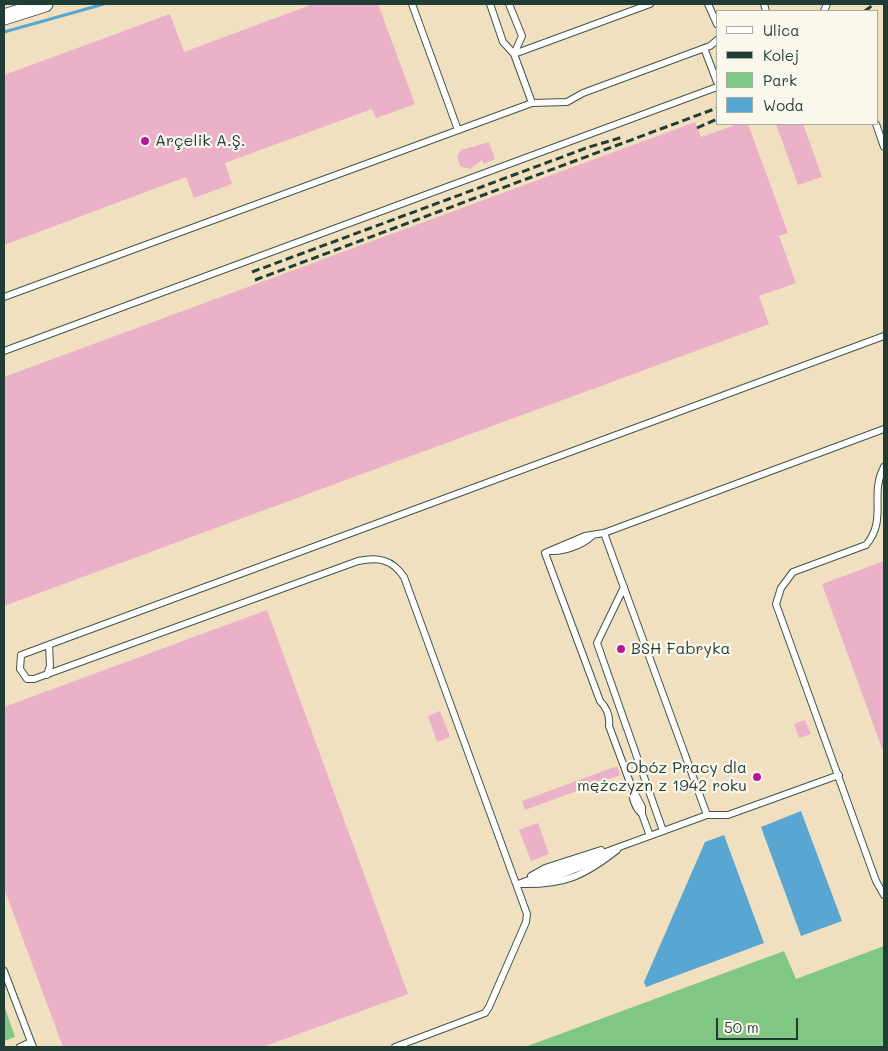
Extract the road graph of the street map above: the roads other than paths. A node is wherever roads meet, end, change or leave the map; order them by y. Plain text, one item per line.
1 (45, 4) edge
2 (412, 4) edge
3 (490, 4) edge
4 (509, 4) edge
5 (650, 4) edge
6 (708, 4) edge
7 (4, 17) edge
8 (716, 22) edge
9 (716, 41) edge
10 (704, 48) junction
11 (514, 54) junction
12 (716, 79) edge
13 (716, 87) edge
14 (532, 103) junction
15 (876, 125) edge
16 (458, 130) junction
17 (884, 148) edge
18 (4, 297) edge
19 (884, 336) edge
20 (4, 351) edge
21 (884, 429) edge
22 (884, 467) edge
23 (604, 533) junction
24 (624, 587) junction
25 (49, 645) junction
26 (47, 675) junction
27 (839, 775) junction
28 (706, 815) junction
29 (663, 831) junction
30 (650, 836) junction
31 (623, 846) junction
32 (518, 884) junction
33 (884, 895) edge
34 (4, 971) edge
35 (32, 1045) edge
36 (20, 1047) edge
37 (395, 1047) edge

1 - 7 street
2 - 16 lane
3 - 11 lane
4 - 11 lane
5 - 11 lane
6 - 8 lane
9 - 10 lane
10 - 12 lane
10 - 14 lane
11 - 14 lane
13 - 20 lane
14 - 16 lane
15 - 17 lane
16 - 18 lane
19 - 25 lane
21 - 23 lane
22 - 27 lane
23 - 24 lane
23 - 30 lane
24 - 28 lane
24 - 29 lane
25 - 26 lane
25 - 26 lane
26 - 32 lane
27 - 28 lane
27 - 33 lane
28 - 29 lane
29 - 30 lane
30 - 31 lane
31 - 32 lane
31 - 32 lane
32 - 37 lane
34 - 35 lane
35 - 36 lane

